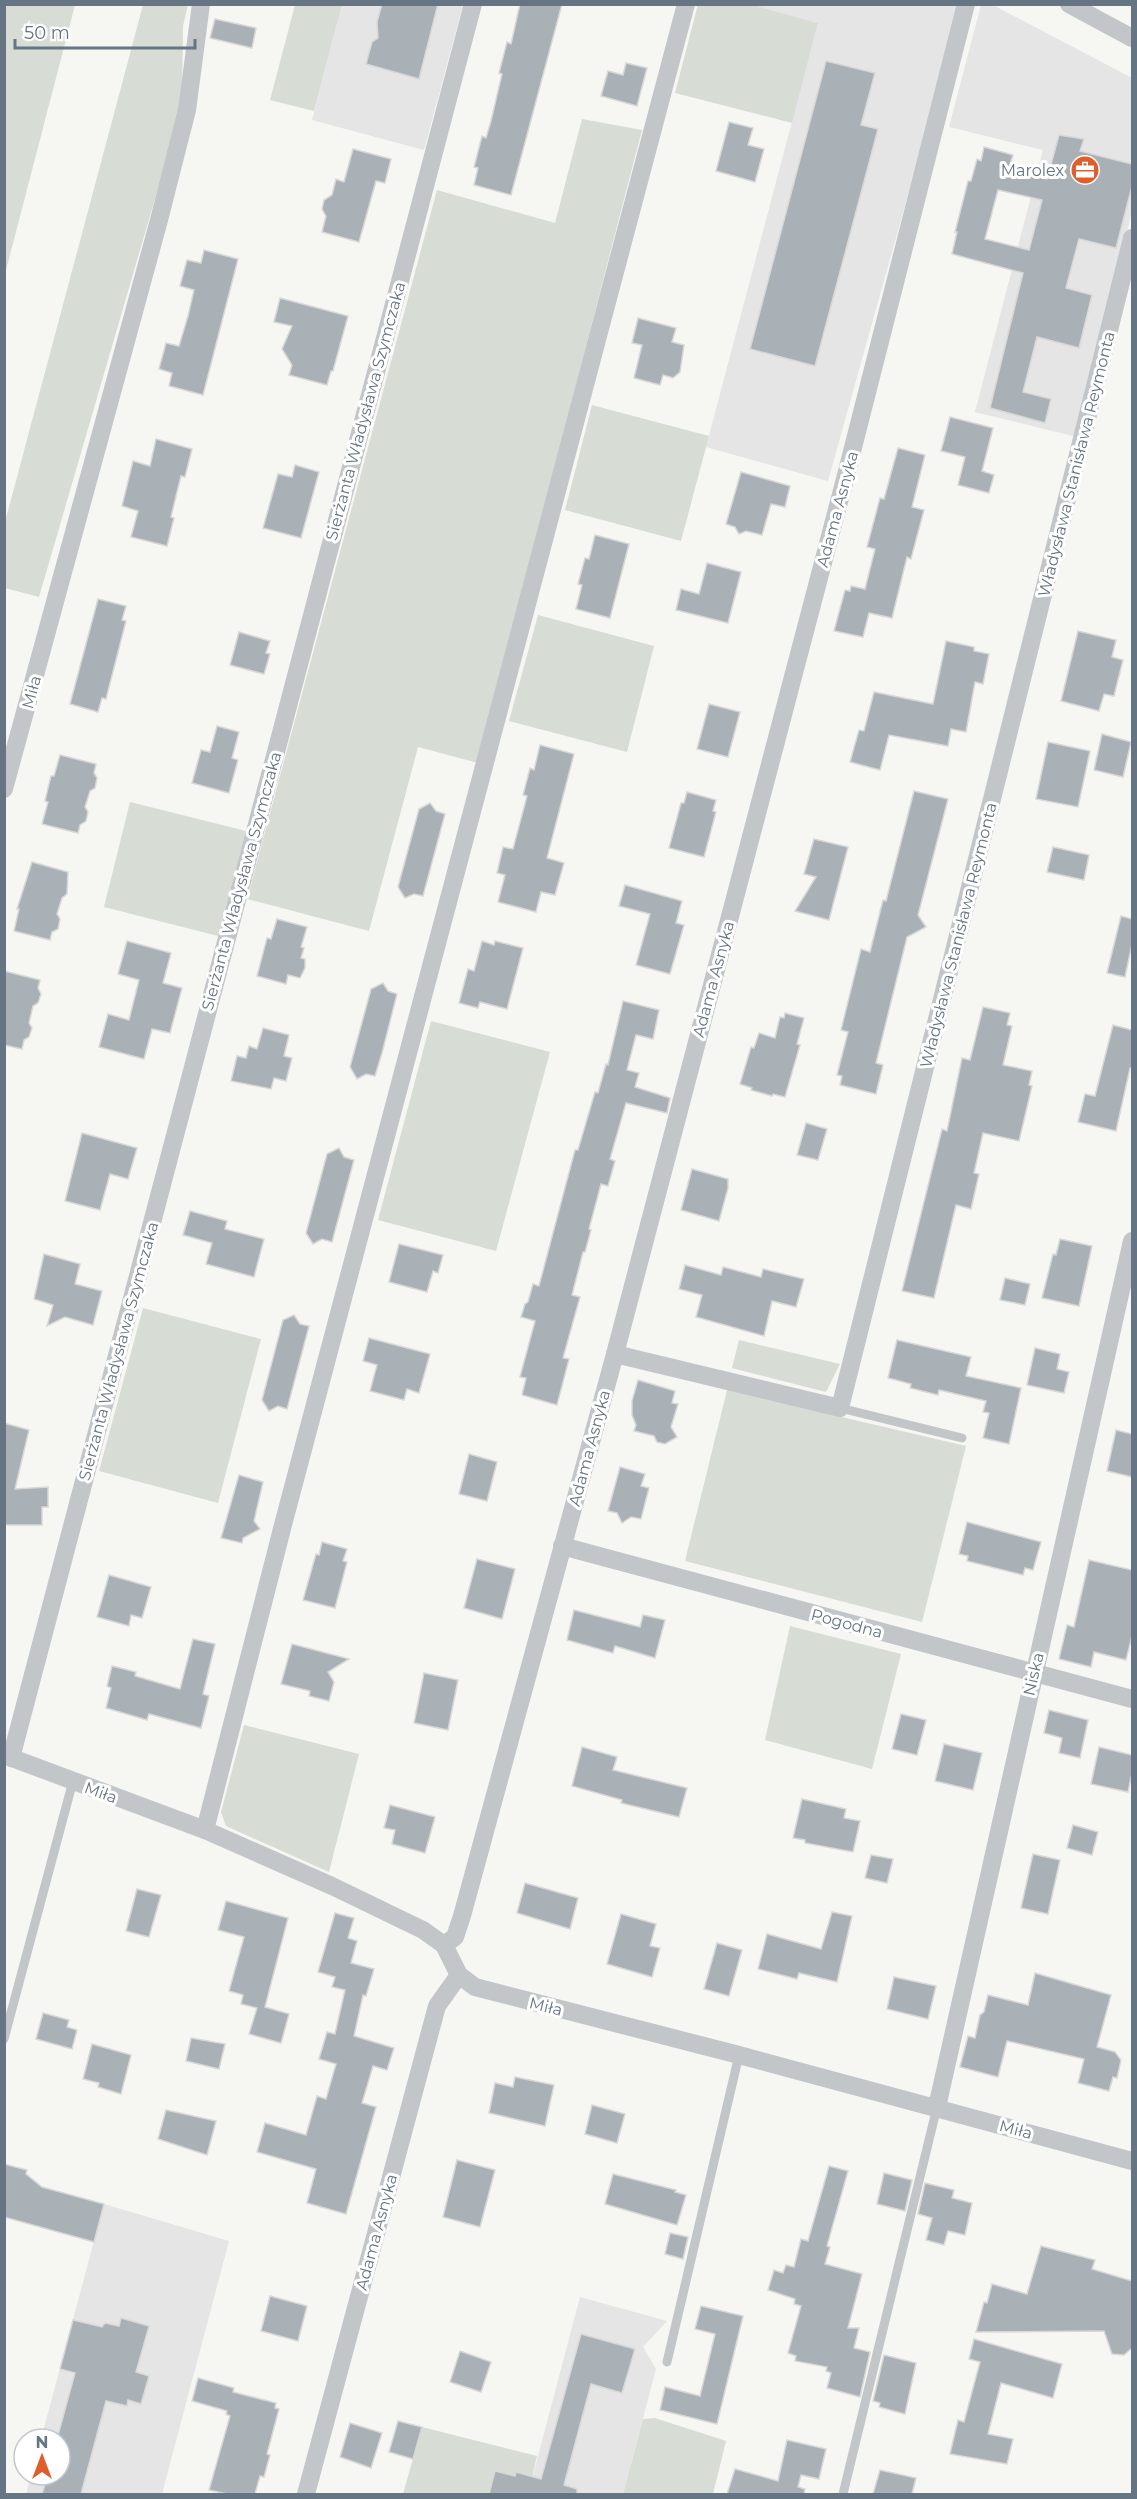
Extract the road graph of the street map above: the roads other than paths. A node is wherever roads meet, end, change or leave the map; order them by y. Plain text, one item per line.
1 (201, 4) edge
2 (473, 4) edge
3 (686, 4) edge
4 (966, 4) edge
5 (1069, 4) edge
6 (1132, 38) edge
7 (1132, 238) edge
8 (4, 789) edge
9 (1132, 1241) edge
10 (615, 1354) junction
11 (840, 1408) junction
12 (962, 1438) dead end
13 (562, 1546) junction
14 (1034, 1673) junction
15 (1132, 1699) edge
16 (8, 1756) edge
17 (73, 1781) junction
18 (205, 1830) junction
19 (444, 1945) junction
20 (459, 1975) junction
21 (4, 2039) edge
22 (739, 2055) junction
23 (937, 2107) junction
24 (1132, 2161) edge
25 (667, 2362) dead end
26 (306, 2494) edge
27 (843, 2494) edge

1 - 8 street, Miła
2 - 16 street, Sierżanta Władysława Szymczaka
3 - 18 street
4 - 10 street, Adama Asnyka
5 - 6 street
7 - 11 street, Władysława Stanisława Reymonta
9 - 14 street, Niska
10 - 11 street
10 - 13 street, Adama Asnyka
11 - 12 lane
13 - 14 street, Pogodna
13 - 19 street, Adama Asnyka
14 - 15 street, Pogodna
14 - 23 street, Niska
16 - 17 street, Miła
17 - 18 street, Miła
17 - 21 lane
18 - 19 street, Miła
19 - 20 street, Miła
20 - 22 street, Miła
20 - 26 street, Adama Asnyka
22 - 23 street, Miła
22 - 25 lane
23 - 24 street, Miła
23 - 27 lane

